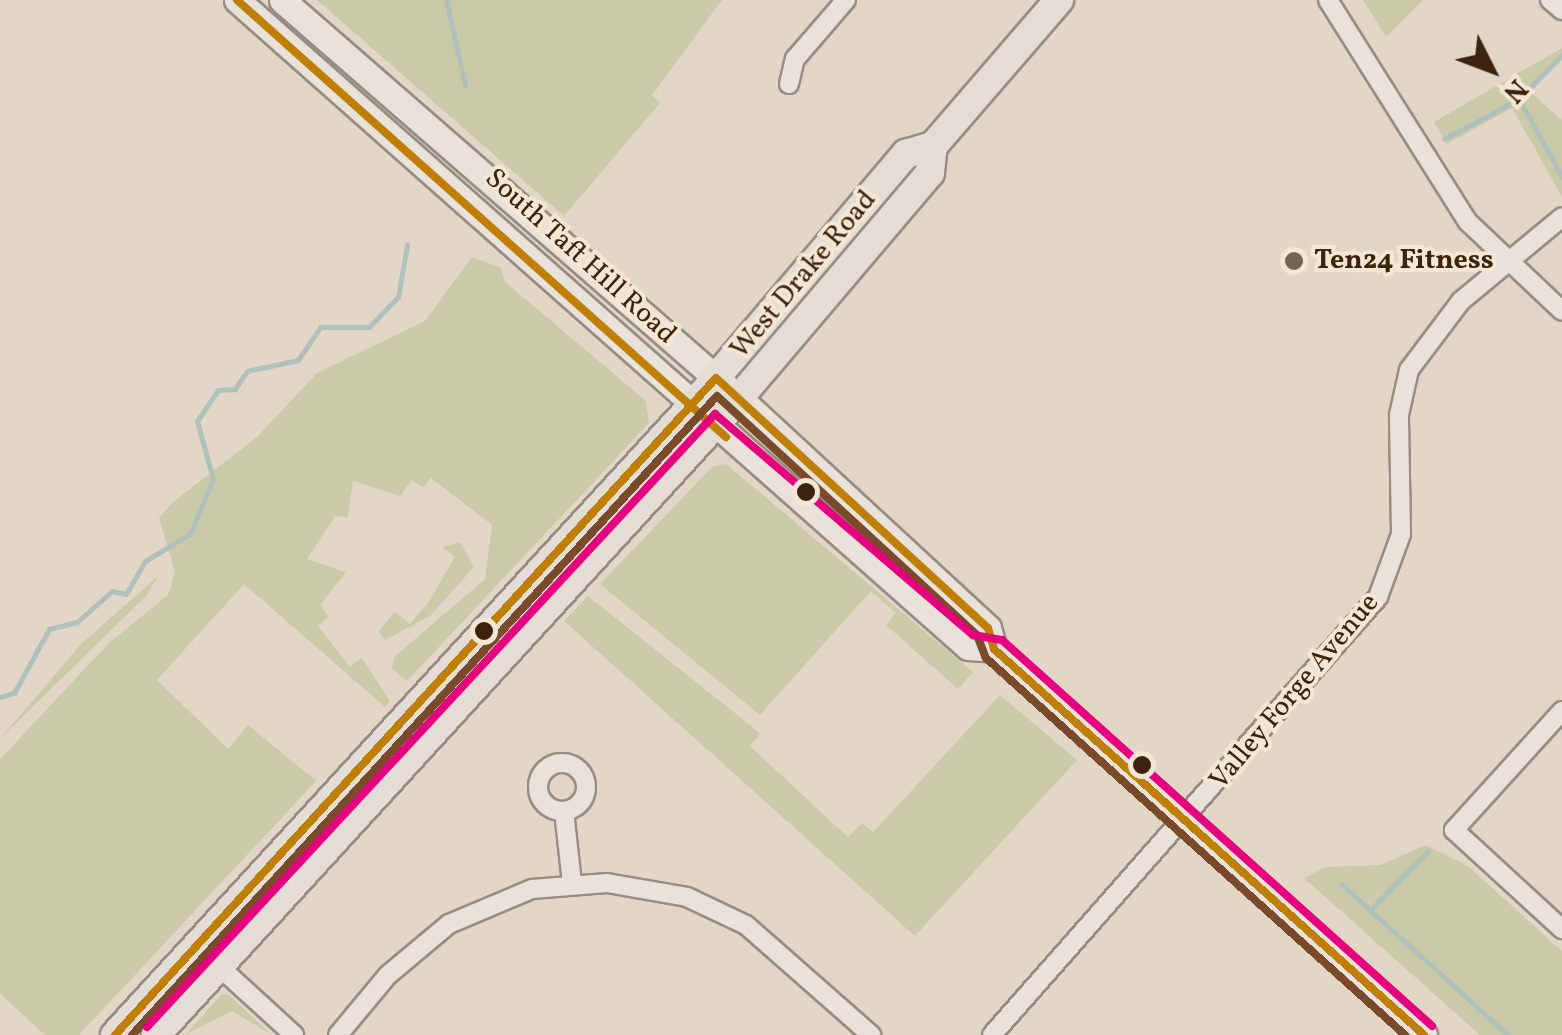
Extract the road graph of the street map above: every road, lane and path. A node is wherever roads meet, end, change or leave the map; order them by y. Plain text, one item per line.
1 (237, 0) edge
2 (282, 0) edge
3 (846, 0) edge
4 (1058, 0) edge
5 (1328, 0) edge
6 (1550, 0) edge
7 (1562, 10) edge
8 (789, 84) dead end
9 (933, 146) junction
10 (1562, 217) edge
11 (1502, 260) junction
12 (1562, 311) edge
13 (716, 378) junction
14 (739, 398) junction
15 (692, 406) junction
16 (714, 426) junction
17 (994, 649) junction
18 (1562, 710) edge
19 (564, 812) dead end
20 (1186, 821) junction
21 (572, 884) junction
22 (1562, 930) edge
23 (198, 946) junction
24 (220, 967) junction
25 (115, 1035) edge
26 (156, 1035) edge
27 (294, 1035) edge
28 (338, 1035) edge
29 (871, 1035) edge
30 (992, 1035) edge
31 (1424, 1035) edge

1 - 15 main road, South Taft Hill Road
2 - 13 main road, South Taft Hill Road
3 - 8 street
4 - 9 main road, West Drake Road
5 - 11 street
6 - 7 street
9 - 13 main road, West Drake Road
9 - 14 main road, West Drake Road
10 - 11 street, Valley Forge Avenue
11 - 12 street
11 - 20 street, Valley Forge Avenue
13 - 14 main road, South Taft Hill Road
13 - 15 main road, West Drake Road
14 - 16 main road, West Drake Road
14 - 17 main road, South Taft Hill Road
15 - 16 main road, South Taft Hill Road
15 - 23 main road, West Drake Road
16 - 17 main road, South Taft Hill Road
16 - 24 main road, West Drake Road
17 - 20 main road, South Taft Hill Road
18 - 22 street
19 - 21 street
20 - 30 street, Valley Forge Avenue
20 - 31 main road, South Taft Hill Road
21 - 28 street
21 - 29 street
23 - 24 street
23 - 25 main road, West Drake Road
24 - 26 main road, West Drake Road
24 - 27 street

